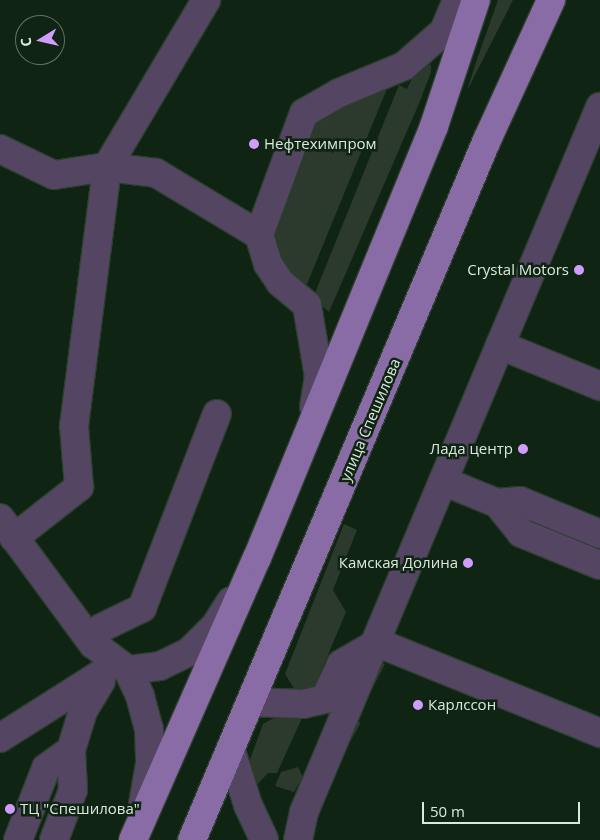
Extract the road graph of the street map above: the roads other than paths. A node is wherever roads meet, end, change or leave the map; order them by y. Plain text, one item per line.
1 (206, 0) edge
2 (457, 0) edge
3 (476, 0) edge
4 (551, 0) edge
5 (597, 122) edge
6 (0, 149) edge
7 (107, 167) junction
8 (260, 235) junction
9 (500, 345) junction
10 (600, 386) edge
11 (217, 414) dead end
12 (312, 423) junction
13 (443, 481) junction
14 (497, 503) junction
15 (7, 528) edge
16 (600, 534) edge
17 (257, 558) junction
18 (600, 565) edge
19 (375, 643) junction
20 (93, 644) junction
21 (116, 672) junction
22 (252, 702) junction
23 (600, 733) edge
24 (3, 742) edge
25 (72, 750) junction
26 (231, 751) junction
27 (248, 805) junction
28 (304, 812) junction
29 (18, 840) edge
30 (54, 840) edge
31 (132, 840) edge
32 (192, 840) edge
33 (264, 840) edge
34 (298, 840) edge

1 - 7 street
2 - 8 street
3 - 12 main road
4 - 22 main road, улица Спешилова
5 - 9 street
6 - 7 street
7 - 8 street
7 - 15 street
8 - 12 street
9 - 10 street
9 - 13 street
11 - 20 street
12 - 17 main road
13 - 14 street
13 - 19 street
14 - 16 street
14 - 18 street
15 - 20 street
17 - 21 street
17 - 31 main road
19 - 22 street
19 - 23 street
19 - 28 street
20 - 21 street
21 - 24 street
21 - 25 street
21 - 31 street
22 - 26 main road, улица Спешилова
25 - 29 street
25 - 30 street
26 - 27 street
26 - 32 main road, улица Спешилова
27 - 28 street
27 - 33 street
28 - 34 street

